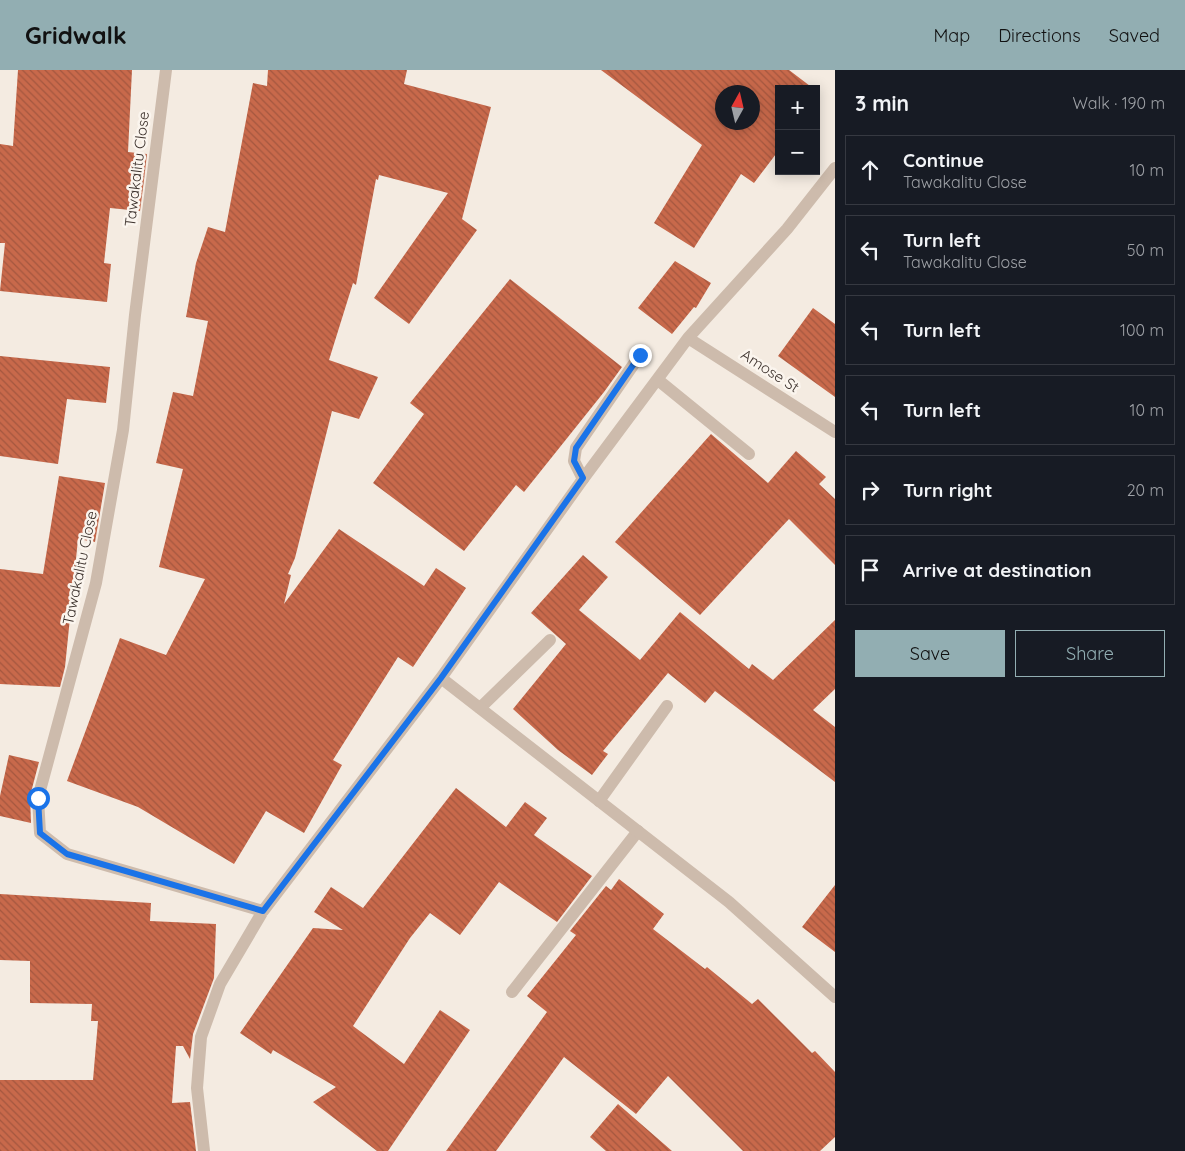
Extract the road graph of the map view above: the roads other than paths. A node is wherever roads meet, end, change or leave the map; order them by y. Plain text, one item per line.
1 (166, 70) edge
2 (835, 168) edge
3 (688, 338) junction
4 (640, 355) dead end
5 (658, 380) junction
6 (835, 432) edge
7 (749, 454) dead end
8 (583, 478) junction
9 (550, 640) dead end
10 (441, 678) junction
11 (667, 706) dead end
12 (480, 708) junction
13 (599, 801) junction
14 (638, 831) junction
15 (263, 911) junction
16 (512, 992) dead end
17 (835, 997) edge
18 (204, 1151) edge

1 - 15 street, Tawakalitu Close
2 - 3 street
3 - 5 street
3 - 6 street, Amose St
4 - 8 street
5 - 7 street
5 - 8 street
8 - 10 street
9 - 12 street
10 - 12 street
10 - 15 street
11 - 13 street
12 - 13 street
13 - 14 street
14 - 16 street
14 - 17 street
15 - 18 street

